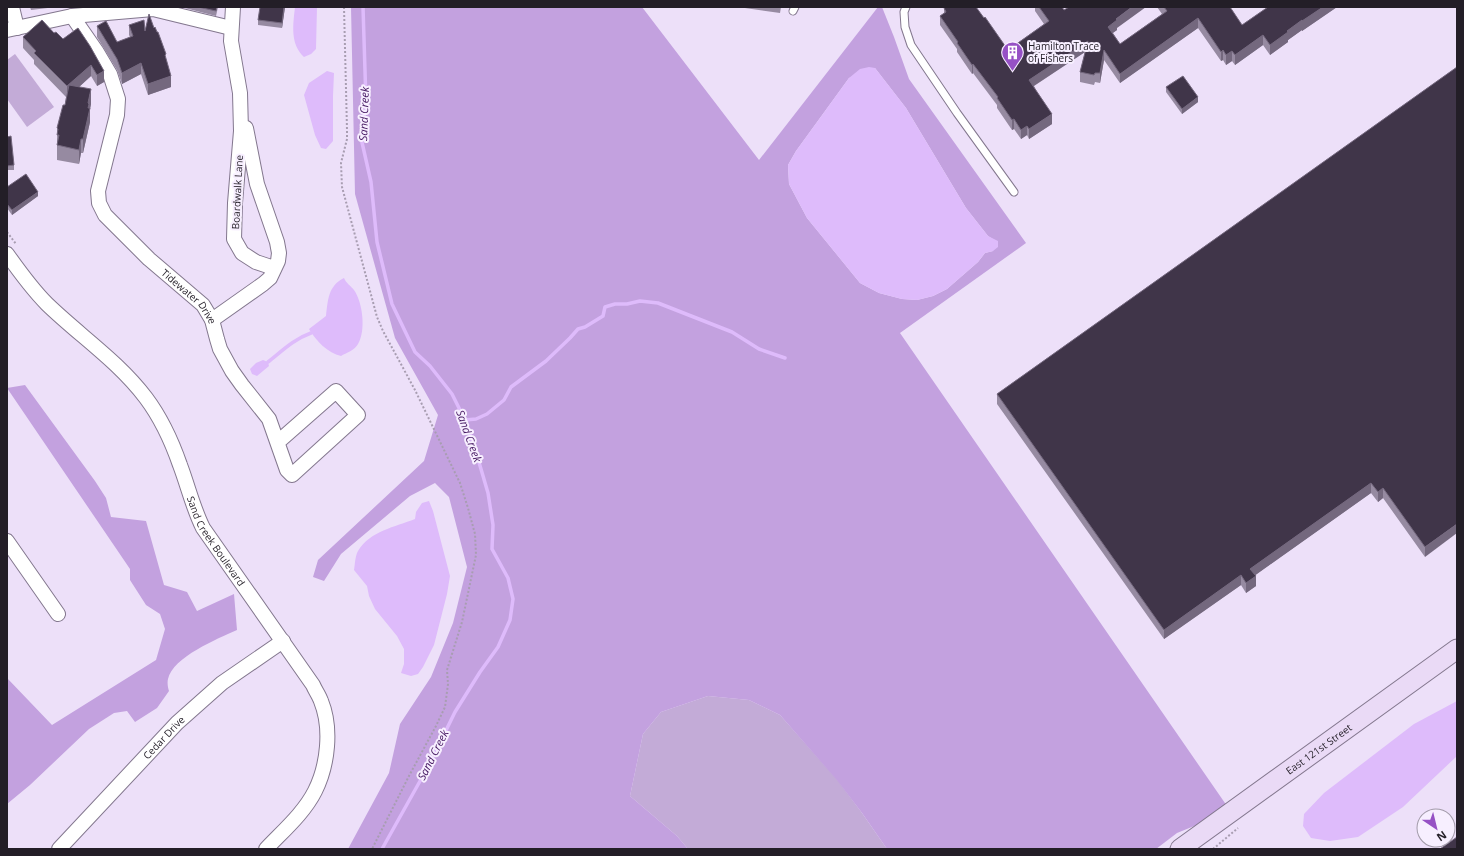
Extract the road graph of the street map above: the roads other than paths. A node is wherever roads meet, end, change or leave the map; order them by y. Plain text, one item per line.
1 (12, 7) edge
2 (233, 7) edge
3 (906, 7) edge
4 (72, 16) junction
5 (231, 28) junction
6 (12, 29) edge
7 (240, 93) junction
8 (1014, 192) dead end
9 (13, 251) edge
10 (274, 268) junction
11 (212, 320) junction
12 (278, 442) junction
13 (7, 541) edge
14 (58, 614) dead end
15 (283, 641) junction
16 (1457, 649) edge
17 (59, 849) edge
18 (266, 849) edge
19 (1180, 849) edge

1 - 6 street
2 - 5 street, Boardwalk Lane
3 - 8 lane
4 - 5 street
4 - 6 street
4 - 11 street, Tidewater Drive
5 - 7 street, Boardwalk Lane
7 - 10 street, Boardwalk Lane
7 - 10 street, Boardwalk Lane
9 - 15 street, Sand Creek Boulevard
10 - 11 street, Boardwalk Lane
11 - 12 street, Tidewater Drive
12 - 12 street, Tidewater Drive
13 - 14 street
15 - 17 street, Cedar Drive
15 - 18 street, Sand Creek Boulevard
16 - 19 street, East 121st Street

